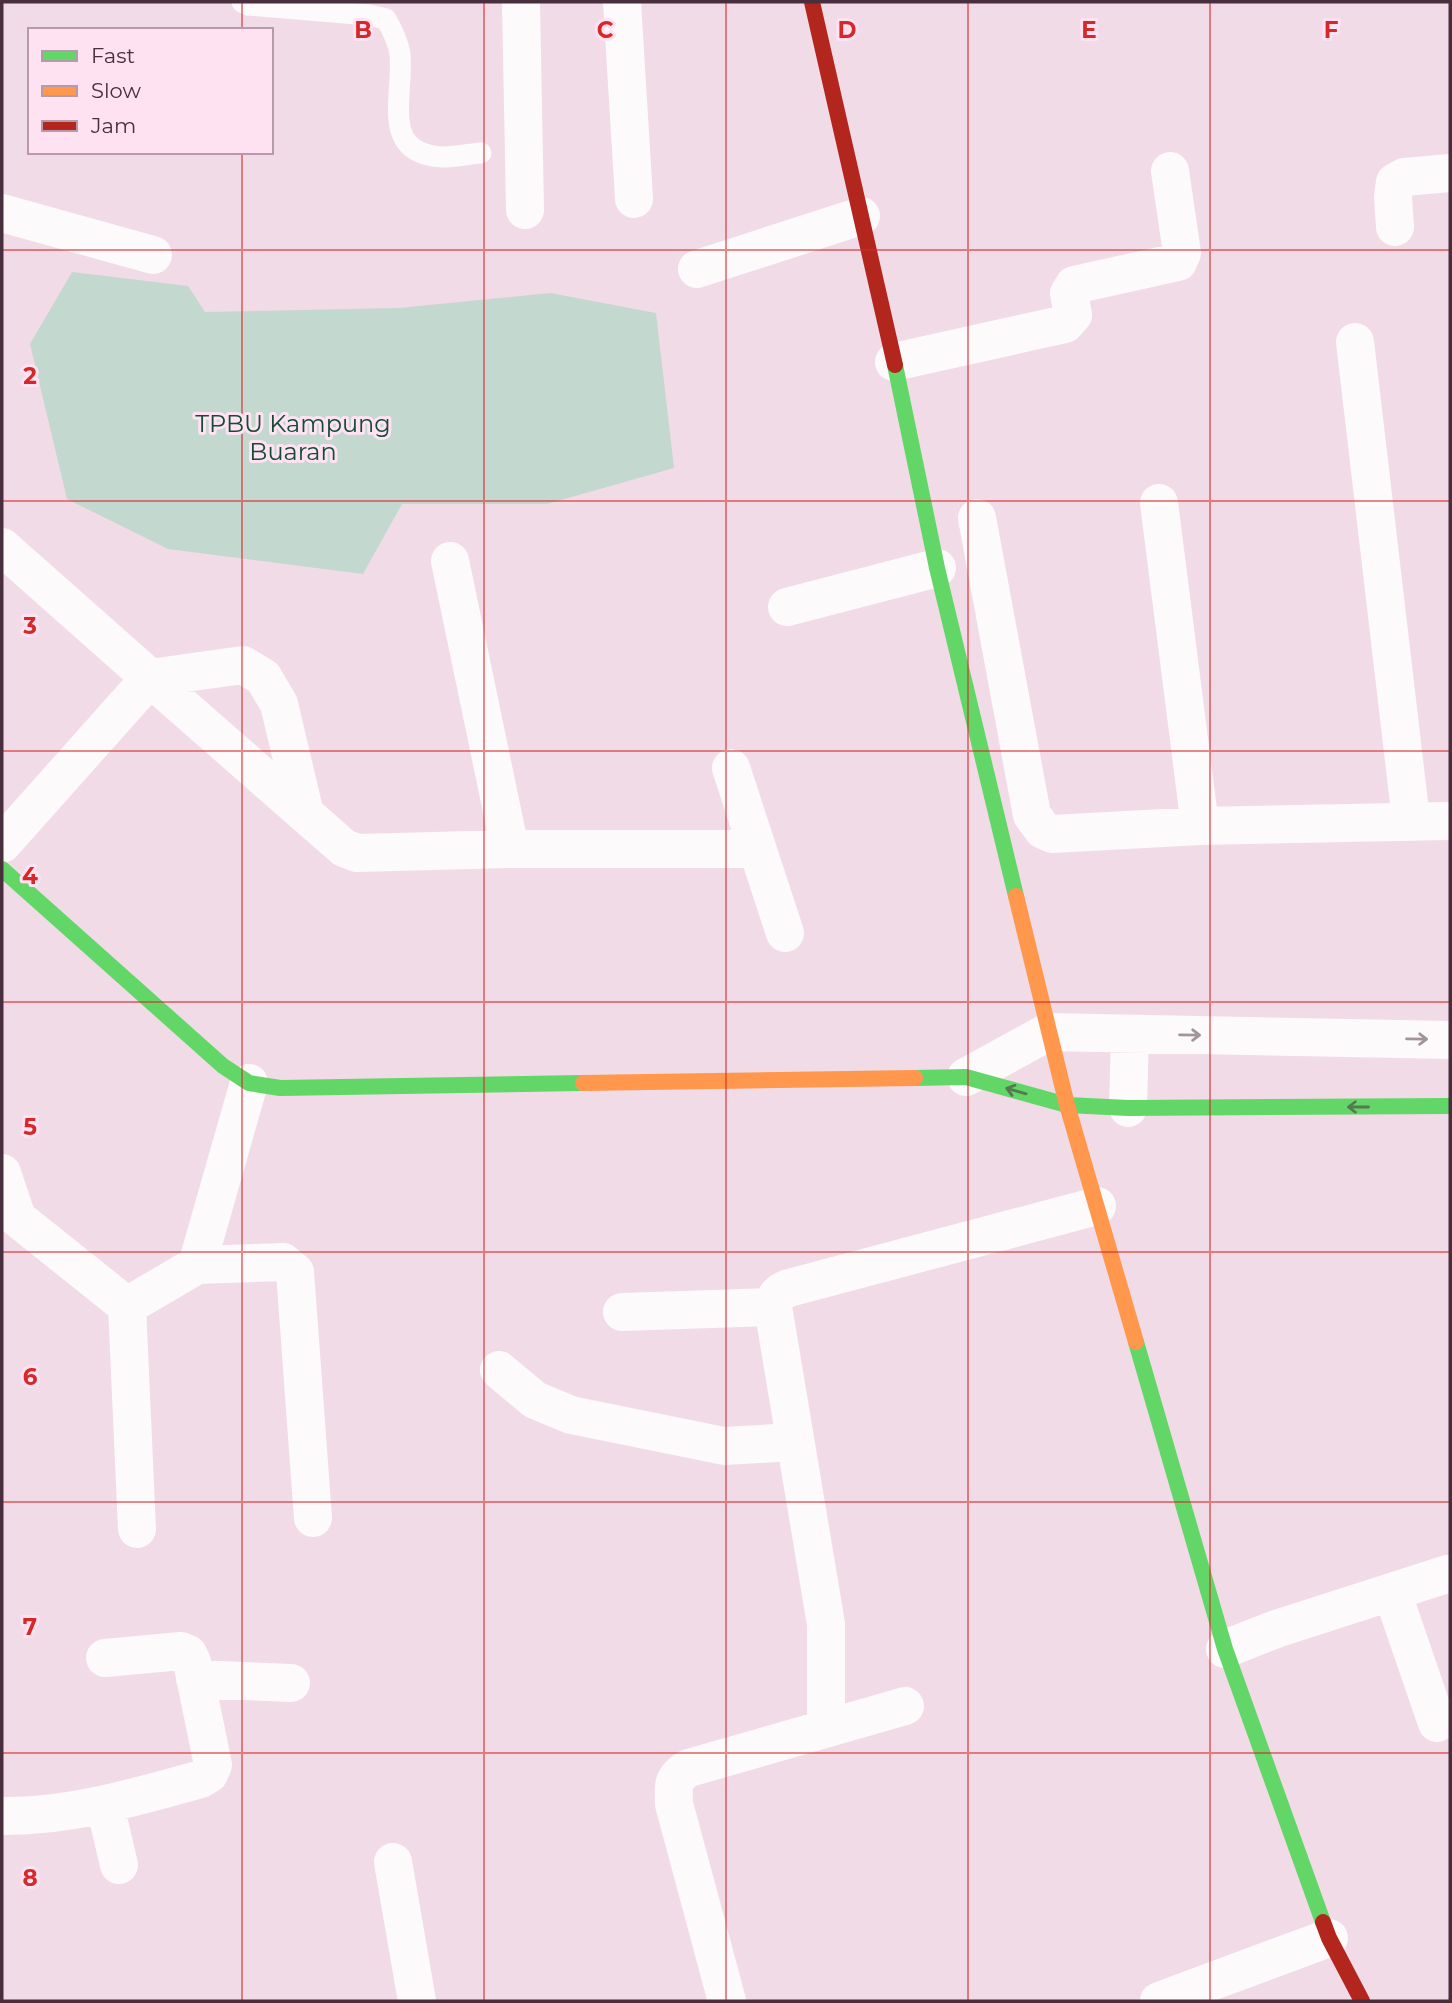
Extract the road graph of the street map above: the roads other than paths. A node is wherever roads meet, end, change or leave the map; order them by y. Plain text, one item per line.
1 (242, 2) edge
2 (521, 2) edge
3 (622, 2) edge
4 (812, 2) edge
5 (481, 153) dead end
6 (1170, 171) dead end
7 (1450, 173) edge
8 (634, 199) dead end
9 (525, 210) dead end
10 (2, 213) edge
11 (861, 216) junction
12 (1395, 227) dead end
13 (153, 255) dead end
14 (697, 269) dead end
15 (1355, 342) dead end
16 (894, 362) junction
17 (1159, 503) dead end
18 (977, 518) dead end
19 (2, 547) edge
20 (450, 561) dead end
21 (937, 568) junction
22 (787, 607) dead end
23 (157, 680) junction
24 (731, 768) dead end
25 (305, 814) junction
26 (1411, 820) junction
27 (1450, 821) edge
28 (1200, 826) junction
29 (2, 844) edge
30 (510, 849) junction
31 (757, 849) junction
32 (2, 869) edge
33 (785, 933) dead end
34 (1048, 1032) junction
35 (1130, 1034) junction
36 (1450, 1040) edge
37 (966, 1077) junction
38 (249, 1083) junction
39 (1067, 1105) junction
40 (1450, 1106) edge
41 (1128, 1108) junction
42 (2, 1173) edge
43 (1097, 1206) junction
44 (9, 1221) edge
45 (197, 1265) junction
46 (127, 1306) junction
47 (773, 1307) junction
48 (622, 1312) dead end
49 (499, 1370) dead end
50 (796, 1442) junction
51 (313, 1518) dead end
52 (137, 1530) dead end
53 (1447, 1574) dead end
54 (1392, 1592) junction
55 (1225, 1649) junction
56 (105, 1658) dead end
57 (195, 1679) junction
58 (292, 1682) dead end
59 (905, 1706) dead end
60 (1437, 1723) dead end
61 (826, 1729) junction
62 (105, 1805) junction
63 (2, 1816) edge
64 (393, 1862) dead end
65 (119, 1865) dead end
66 (1329, 1938) junction
67 (417, 2001) edge
68 (727, 2001) edge
69 (1159, 2001) edge
70 (1362, 2001) edge

1 - 5 lane
2 - 9 street
3 - 8 street
4 - 11 street
6 - 16 street
7 - 12 street
10 - 13 street
11 - 14 street
11 - 16 street
15 - 26 street
16 - 21 street
17 - 28 street
18 - 28 street
19 - 23 street
20 - 30 street
21 - 22 street
21 - 34 street
23 - 25 street
23 - 25 street
23 - 29 street
23 - 32 street
24 - 31 street
25 - 30 street
26 - 27 street
26 - 28 street
30 - 31 street
31 - 33 street
32 - 38 street
34 - 35 street
34 - 37 street
34 - 39 street
35 -> 36 street
35 - 41 street
37 - 38 street
39 -> 37 street
38 - 45 street
39 - 41 street
39 - 43 street
40 -> 41 street
42 - 44 street
43 - 47 street
43 - 55 street
44 - 46 street
45 - 46 street
45 - 51 street
46 - 52 street
47 - 48 street
47 - 50 street
49 - 50 street
50 - 61 street
53 - 54 street
54 - 55 street
54 - 60 street
55 - 66 street
56 - 57 street
57 - 58 street
57 - 62 street
59 - 61 street
61 - 68 street
62 - 63 street
62 - 65 street
64 - 67 street
66 - 69 street
66 - 70 street

